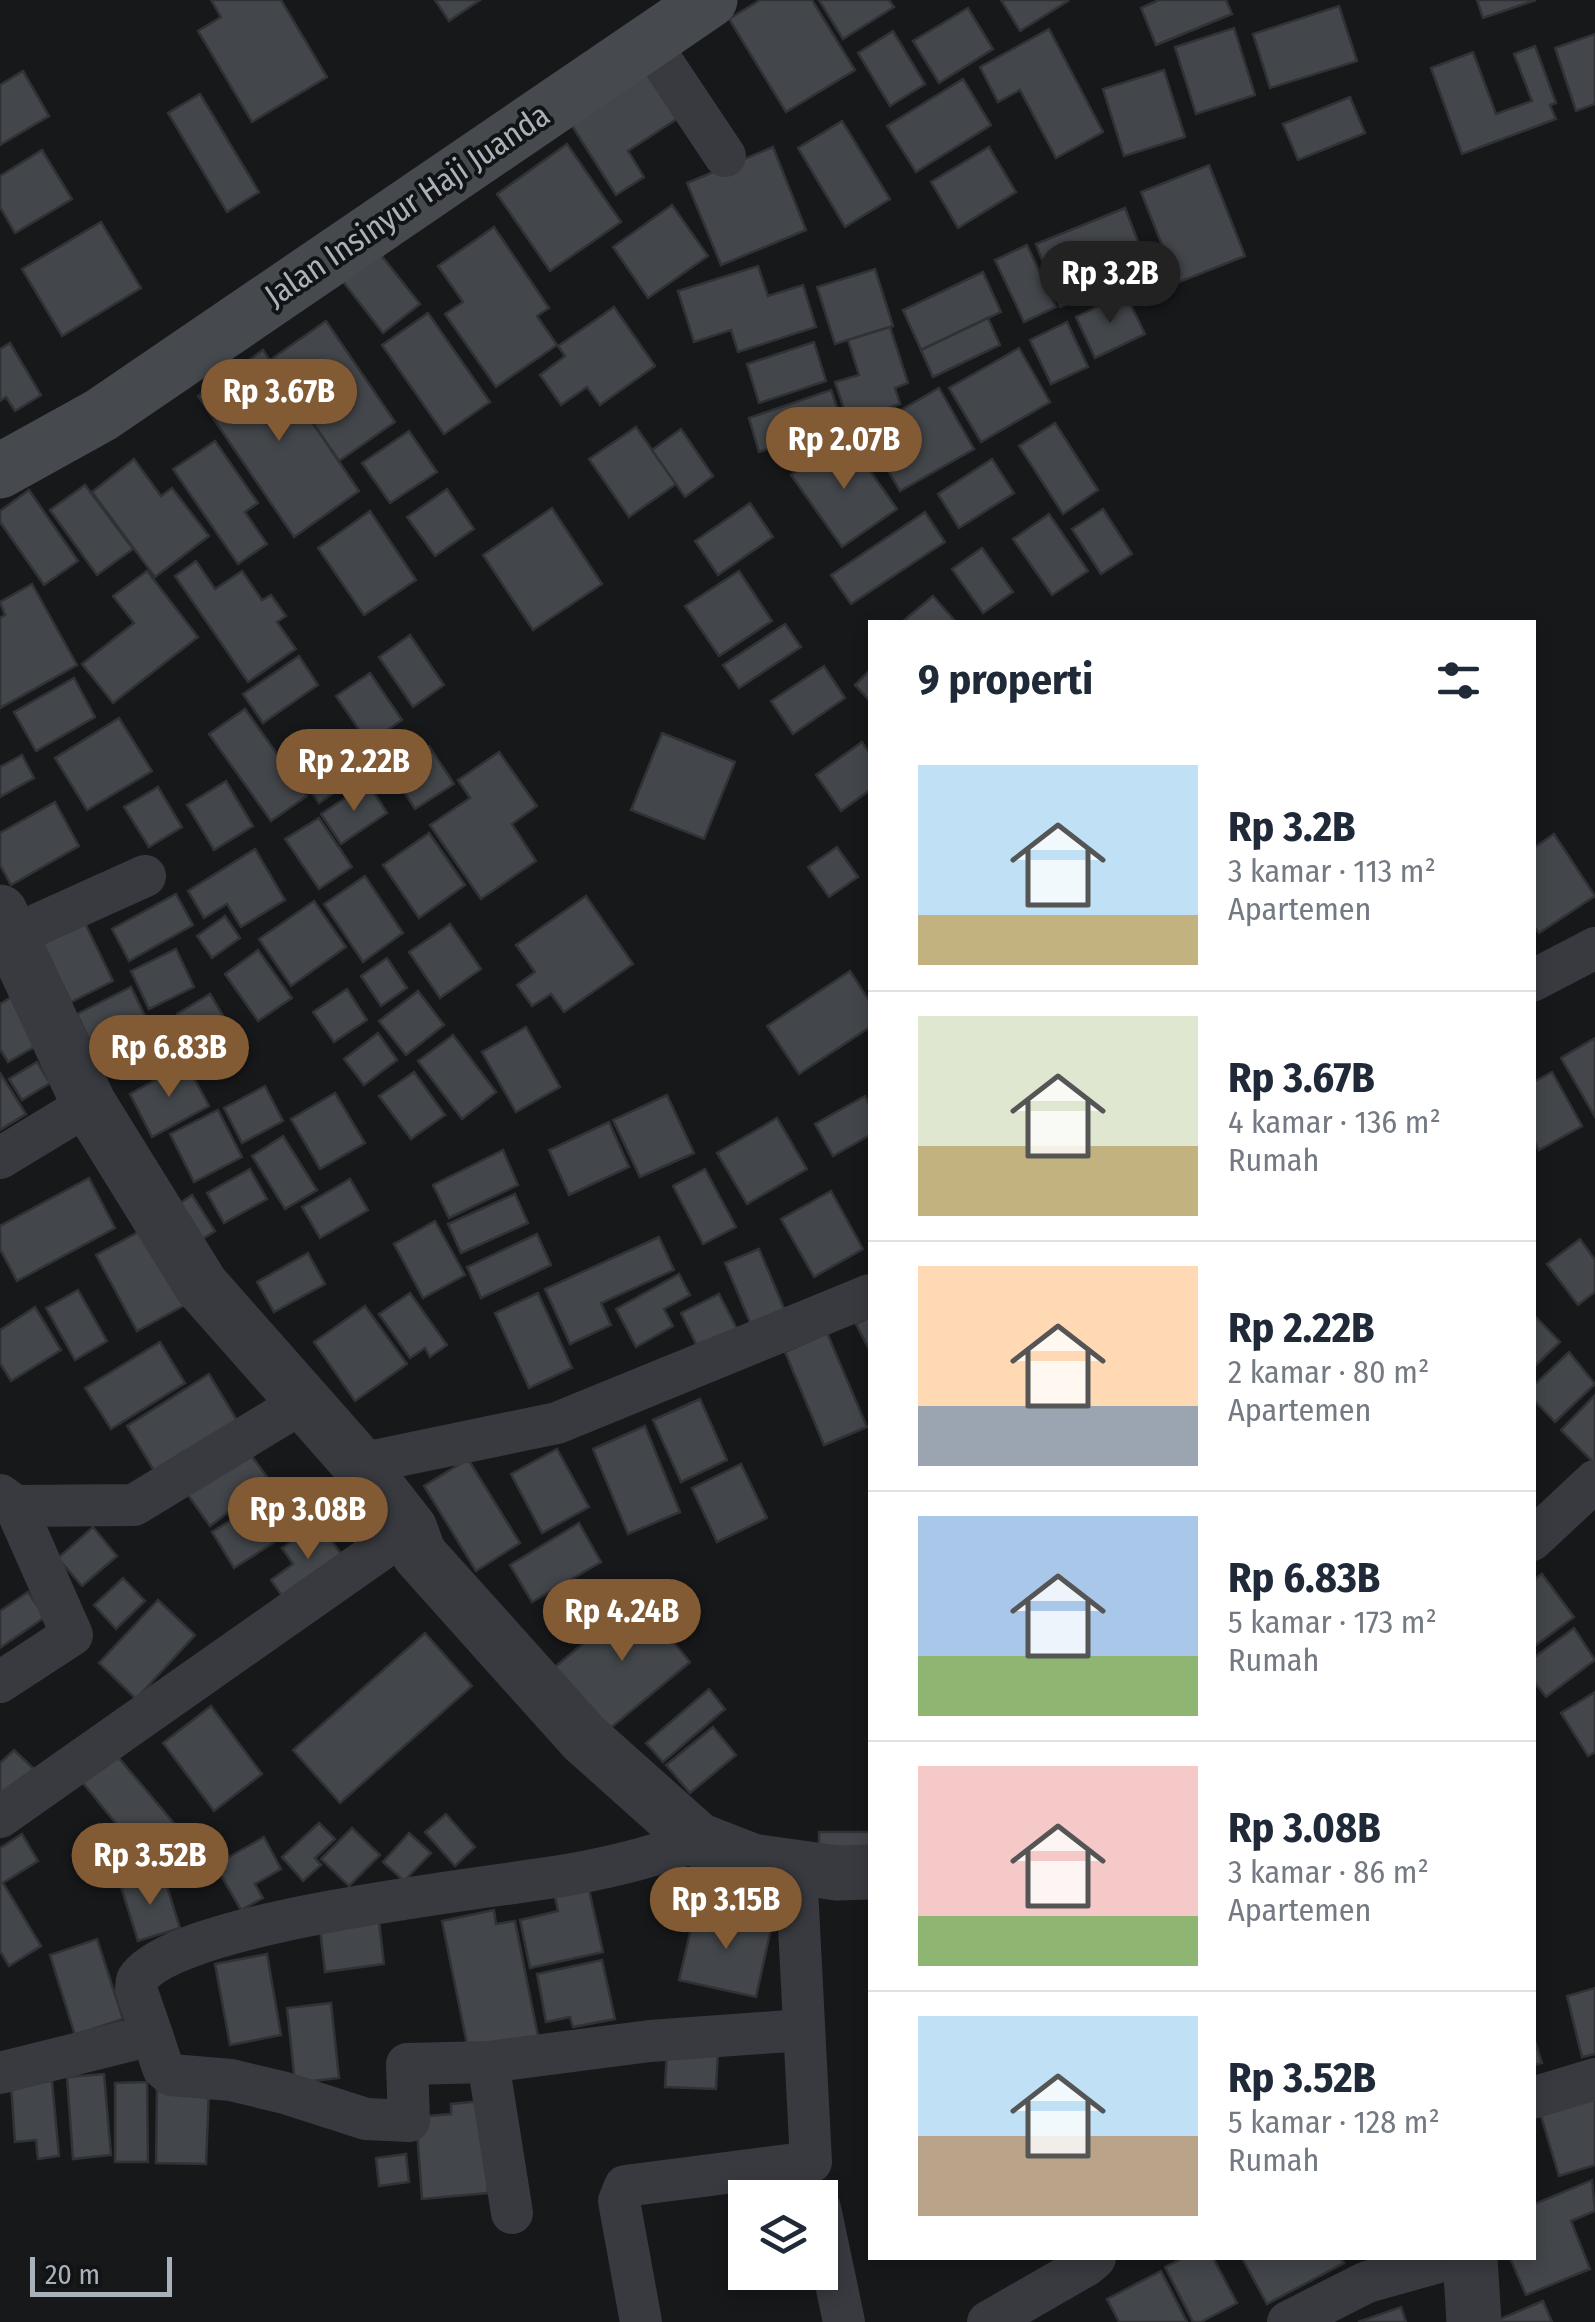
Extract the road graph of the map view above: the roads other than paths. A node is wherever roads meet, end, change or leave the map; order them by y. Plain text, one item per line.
1 (710, 0) edge
2 (649, 42) junction
3 (724, 156) dead end
4 (0, 471) edge
5 (145, 876) dead end
6 (1595, 948) edge
7 (10, 949) edge
8 (1536, 979) edge
9 (89, 1104) junction
10 (0, 1158) edge
11 (868, 1297) edge
12 (305, 1401) junction
13 (359, 1464) junction
14 (1595, 1480) edge
15 (8, 1501) edge
16 (410, 1529) junction
17 (1536, 1536) edge
18 (0, 1682) edge
19 (0, 1817) edge
20 (698, 1840) junction
21 (796, 1868) junction
22 (868, 1872) edge
23 (802, 2030) junction
24 (152, 2035) junction
25 (488, 2062) junction
26 (0, 2073) edge
27 (1595, 2079) edge
28 (1536, 2097) edge
29 (814, 2180) edge
30 (728, 2183) edge
31 (512, 2213) dead end
32 (1093, 2260) edge
33 (1446, 2260) edge
34 (1470, 2260) edge
35 (837, 2290) edge
36 (641, 2322) edge
37 (844, 2322) edge
38 (988, 2322) edge
39 (1288, 2322) edge
40 (1474, 2322) edge

1 - 2 main road, Jalan Insinyur Haji Juanda
2 - 3 street
2 - 4 main road, Jalan Insinyur Haji Juanda
5 - 7 street
6 - 8 street
7 - 9 street
9 - 10 street
9 - 12 street
11 - 13 street
12 - 13 street
12 - 15 street
13 - 16 street
14 - 17 street
15 - 18 street
16 - 19 street
16 - 20 street
20 - 21 street
20 - 24 street
21 - 22 street
21 - 23 street
23 - 25 street
23 - 29 street
24 - 25 street
24 - 26 street
25 - 31 street
27 - 28 street
30 - 36 street
32 - 38 street
33 - 39 street
34 - 40 street
35 - 37 street

